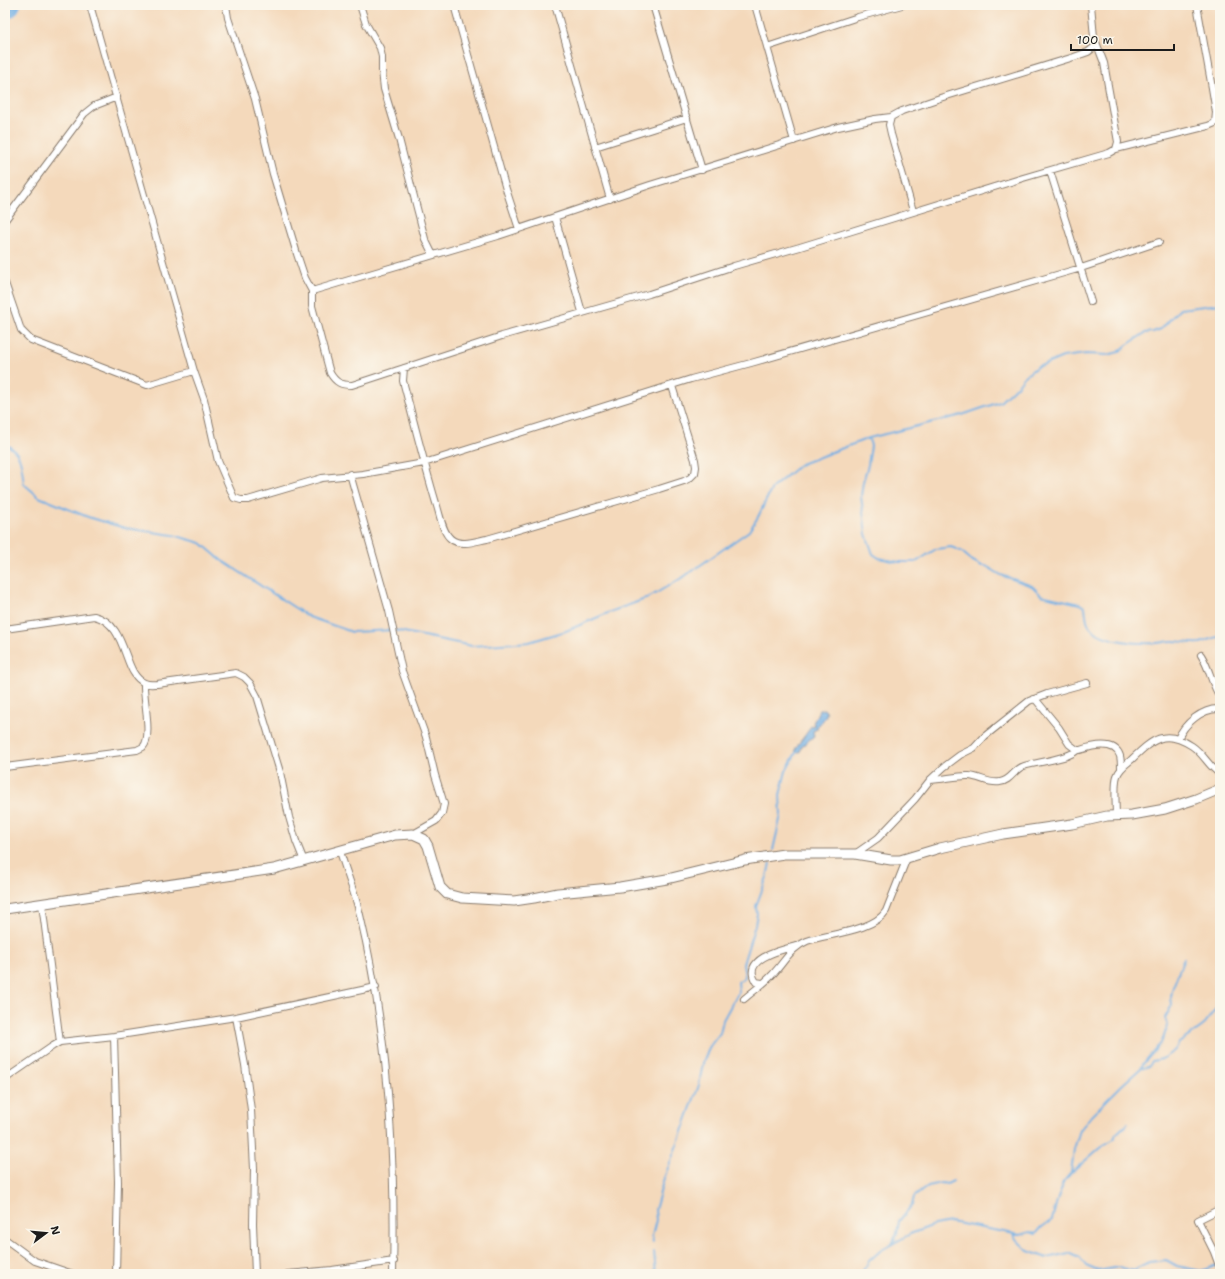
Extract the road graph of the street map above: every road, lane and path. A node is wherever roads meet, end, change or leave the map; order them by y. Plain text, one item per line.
1 (90, 5) edge
2 (226, 5) edge
3 (360, 5) edge
4 (454, 5) edge
5 (555, 5) edge
6 (653, 5) edge
7 (755, 5) edge
8 (902, 5) edge
9 (1092, 5) edge
10 (1198, 5) edge
11 (1097, 45) junction
12 (767, 47) junction
13 (116, 97) junction
14 (891, 117) junction
15 (687, 118) junction
16 (794, 141) junction
17 (595, 147) junction
18 (1116, 149) junction
19 (702, 170) junction
20 (1050, 171) junction
21 (610, 199) junction
22 (913, 211) junction
23 (555, 217) junction
24 (5, 220) edge
25 (519, 229) junction
26 (1159, 242) dead end
27 (432, 255) junction
28 (1081, 268) junction
29 (5, 283) edge
30 (312, 291) junction
31 (1091, 302) dead end
32 (582, 312) junction
33 (404, 368) junction
34 (194, 371) junction
35 (672, 386) junction
36 (424, 463) junction
37 (350, 474) junction
38 (5, 629) edge
39 (1201, 655) dead end
40 (144, 683) junction
41 (1087, 683) dead end
42 (1220, 697) edge
43 (1033, 699) junction
44 (1220, 709) edge
45 (1178, 739) junction
46 (1077, 750) junction
47 (5, 767) edge
48 (1121, 769) junction
49 (1220, 774) edge
50 (930, 780) junction
51 (1220, 789) edge
52 (1116, 816) junction
53 (413, 834) junction
54 (340, 851) junction
55 (855, 854) junction
56 (906, 858) junction
57 (304, 861) junction
58 (42, 904) junction
59 (5, 909) edge
60 (798, 946) junction
61 (762, 983) junction
62 (376, 988) junction
63 (744, 999) dead end
64 (236, 1017) junction
65 (114, 1036) junction
66 (60, 1042) junction
67 (5, 1079) edge
68 (1220, 1210) edge
69 (5, 1239) edge
70 (394, 1261) junction
71 (1220, 1268) edge
72 (73, 1274) edge
73 (116, 1274) edge
74 (255, 1274) edge
75 (288, 1274) edge
76 (393, 1274) edge

1 - 13 street
2 - 30 street
3 - 27 street
4 - 25 street
5 - 17 street
6 - 15 street
7 - 12 street
8 - 12 street
9 - 11 street
10 - 18 street
11 - 14 street
11 - 18 street
12 - 16 street
13 - 24 street
13 - 34 street
14 - 16 street
14 - 22 street
15 - 17 street
15 - 19 street
16 - 19 street
17 - 21 street
18 - 20 street
19 - 21 street
20 - 22 street
20 - 28 street
21 - 23 street
22 - 32 street
23 - 25 street
23 - 32 street
25 - 27 street
26 - 28 street
27 - 30 street
28 - 31 street
28 - 35 street
29 - 34 street
30 - 33 street
32 - 33 street
33 - 36 street
34 - 37 street
35 - 36 street
35 - 36 street
36 - 37 street
37 - 53 street
38 - 40 street
39 - 42 street
40 - 47 street
40 - 57 street
41 - 43 street
43 - 46 street
43 - 50 street
44 - 45 street
45 - 48 street
45 - 49 street
46 - 48 street
46 - 50 street
48 - 52 street
50 - 55 street
51 - 52 street
52 - 56 street
53 - 54 street
53 - 55 street
54 - 57 street
54 - 62 street
55 - 56 street
56 - 60 street
57 - 58 street
58 - 59 street
58 - 66 street
60 - 61 street
60 - 61 street
61 - 63 street
62 - 64 street
62 - 70 street
64 - 65 street
64 - 74 street
65 - 66 street
65 - 73 street
66 - 67 street
68 - 71 street
69 - 72 street
70 - 75 street
70 - 76 street

